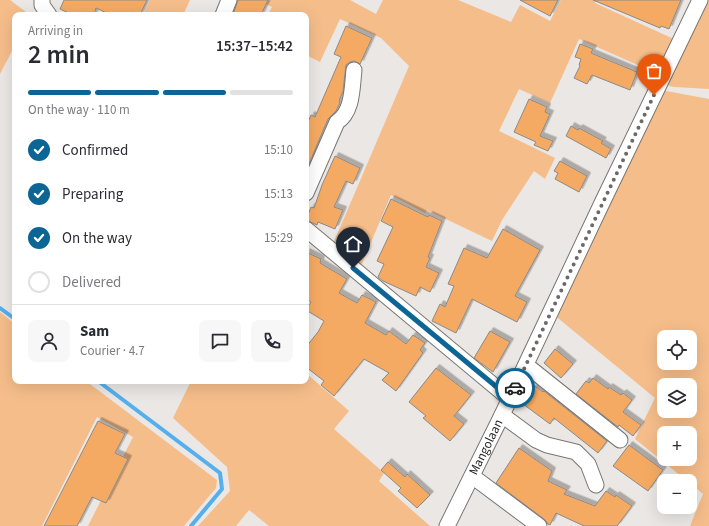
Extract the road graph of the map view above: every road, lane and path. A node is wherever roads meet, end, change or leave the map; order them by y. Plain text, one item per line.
1 (42, 0) edge
2 (229, 0) edge
3 (700, 0) edge
4 (47, 12) edge
5 (224, 12) edge
6 (354, 70) dead end
7 (309, 186) edge
8 (309, 231) edge
9 (526, 365) junction
10 (510, 398) junction
11 (502, 416) junction
12 (620, 440) dead end
13 (472, 476) junction
14 (596, 485) dead end
15 (447, 526) edge
16 (539, 526) edge

1 - 4 street
2 - 5 street
3 - 9 street, Mangolaan
6 - 7 street
8 - 10 street
9 - 10 street, Mangolaan
9 - 12 street
10 - 11 street, Mangolaan
11 - 13 street, Mangolaan
11 - 14 street
13 - 15 street, Mangolaan
13 - 16 street

